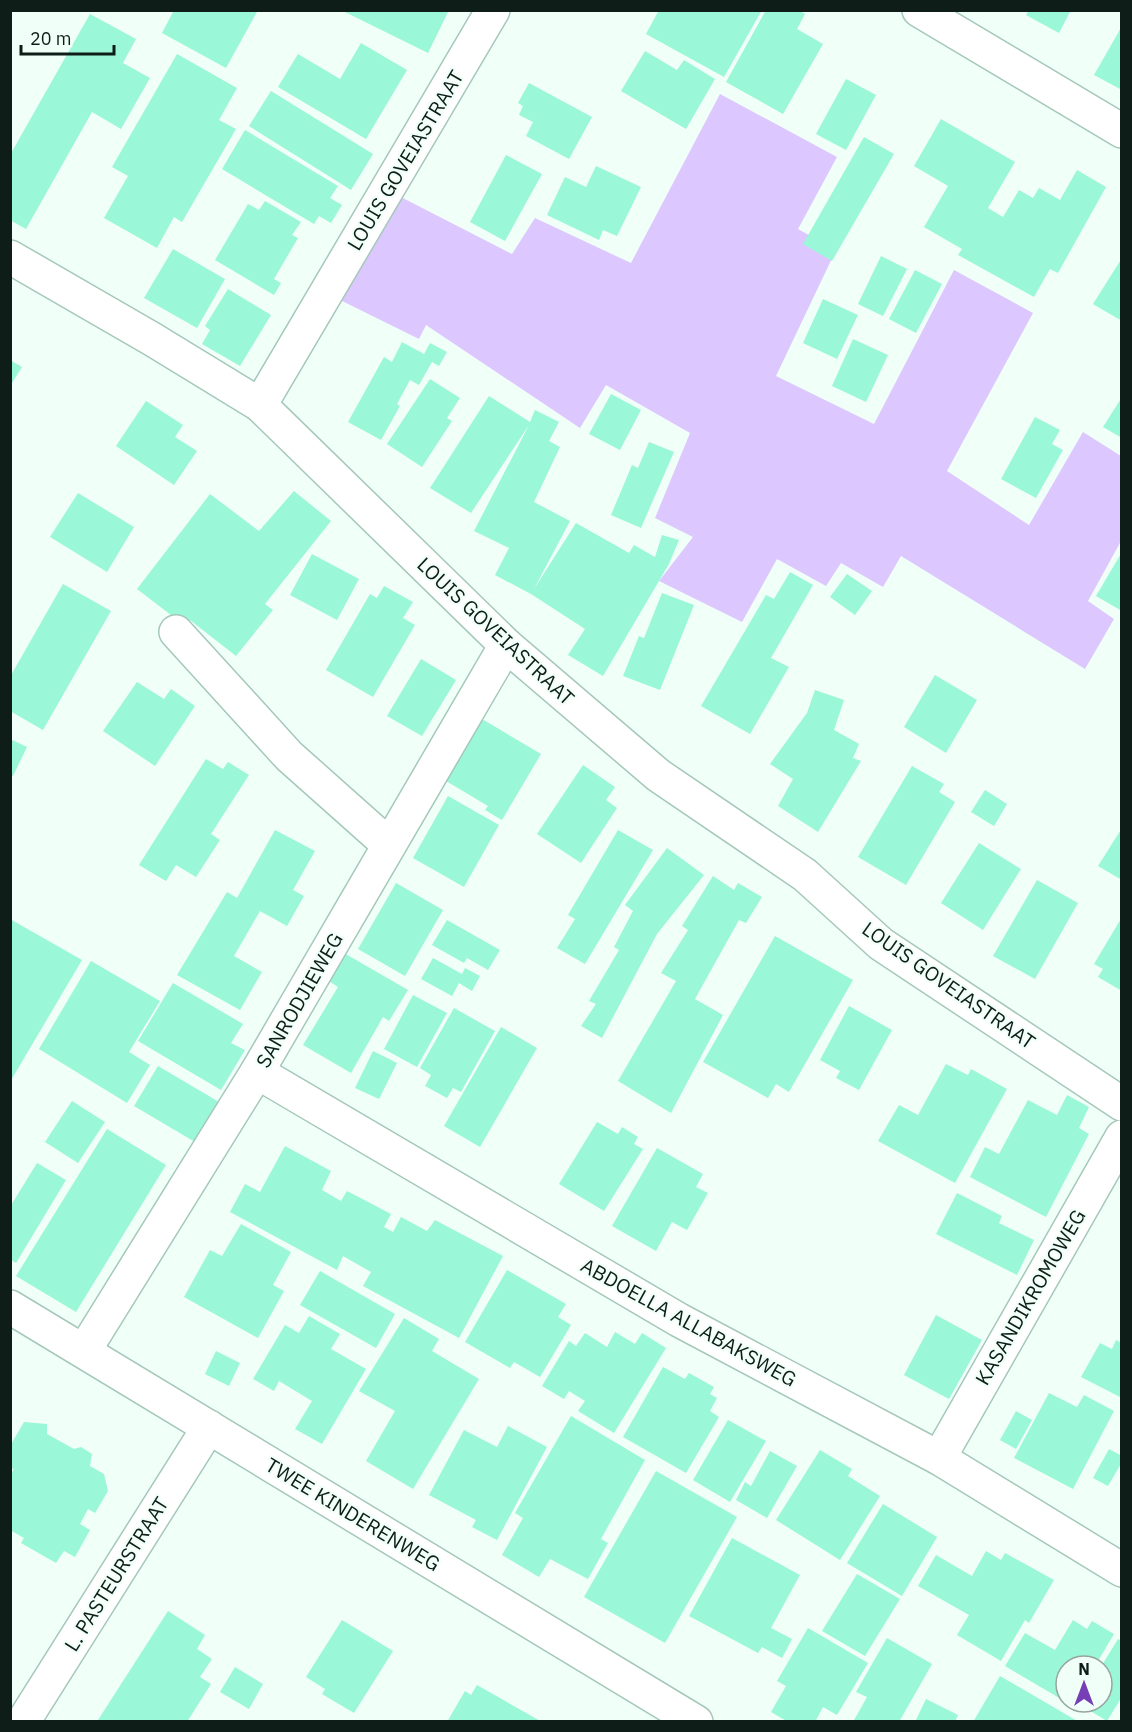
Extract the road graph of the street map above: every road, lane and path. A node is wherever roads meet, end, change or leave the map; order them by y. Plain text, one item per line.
1 (493, 10) edge
2 (919, 10) edge
3 (1122, 131) edge
4 (10, 257) edge
5 (260, 405) junction
6 (176, 632) dead end
7 (506, 645) junction
8 (390, 845) junction
9 (257, 1072) junction
10 (1122, 1104) edge
11 (1122, 1137) edge
12 (10, 1307) edge
13 (84, 1351) junction
14 (209, 1427) junction
15 (939, 1458) junction
16 (1122, 1570) edge
17 (23, 1722) edge
18 (696, 1722) edge

1 - 5 street, LOUIS GOVEIASTRAAT
2 - 3 street
4 - 5 street
5 - 7 street, LOUIS GOVEIASTRAAT
6 - 8 street
7 - 8 street, SANRODJIEWEG
7 - 10 street, LOUIS GOVEIASTRAAT
8 - 9 street, SANRODJIEWEG
9 - 13 street, SANRODJIEWEG
9 - 15 street, ABDOELLA ALLABAKSWEG
11 - 15 street, KASANDIKROMOWEG
12 - 13 street, TWEE KINDERENWEG
13 - 14 street, TWEE KINDERENWEG
14 - 17 street, L. PASTEURSTRAAT
14 - 18 street, TWEE KINDERENWEG
15 - 16 street, ABDOELLA ALLABAKSWEG

